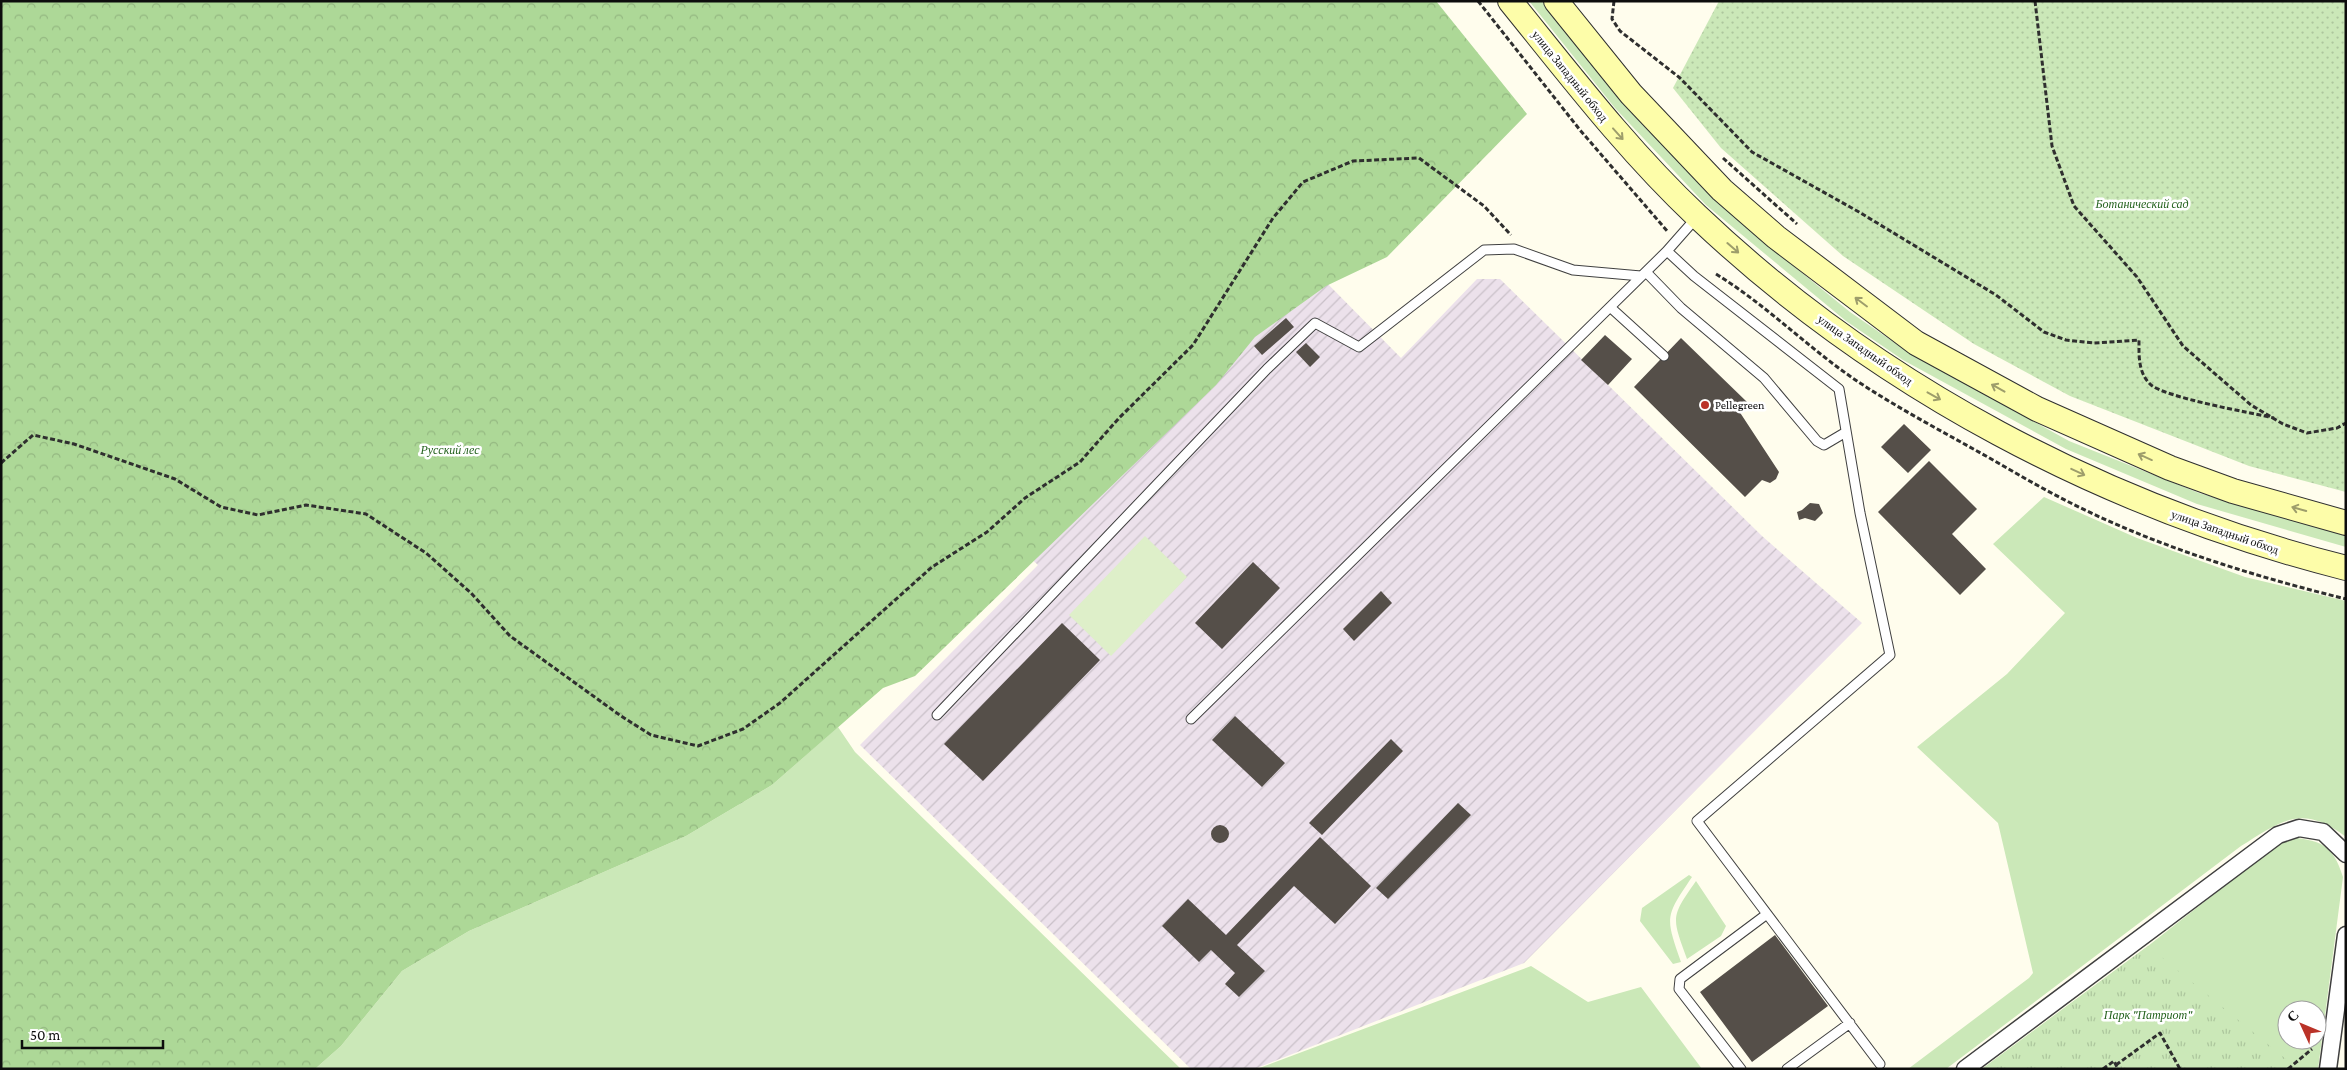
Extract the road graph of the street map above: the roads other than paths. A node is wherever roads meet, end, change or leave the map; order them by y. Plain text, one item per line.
1 (1510, 1) edge
2 (1556, 1) edge
3 (1697, 217) junction
4 (1668, 251) junction
5 (1643, 274) junction
6 (1610, 307) junction
7 (1664, 356) dead end
8 (1846, 432) junction
9 (2346, 522) edge
10 (2346, 568) edge
11 (937, 715) dead end
12 (1191, 719) dead end
13 (2346, 854) edge
14 (1767, 914) junction
15 (2346, 935) edge
16 (1850, 1023) junction
17 (1880, 1064) dead end
18 (1741, 1069) edge
19 (1786, 1069) edge
20 (1964, 1069) edge
21 (2328, 1069) edge

1 -> 3 main road, улица Западный обход
9 -> 2 main road
3 - 4 lane
3 -> 10 main road, улица Западный обход
4 - 5 lane
4 - 8 lane
5 - 6 lane
5 - 8 lane
5 - 11 lane
6 - 7 lane
6 - 12 lane
8 - 14 lane
13 - 20 street
14 - 16 lane
14 - 18 lane
15 - 21 street
16 - 17 lane
16 - 19 lane

